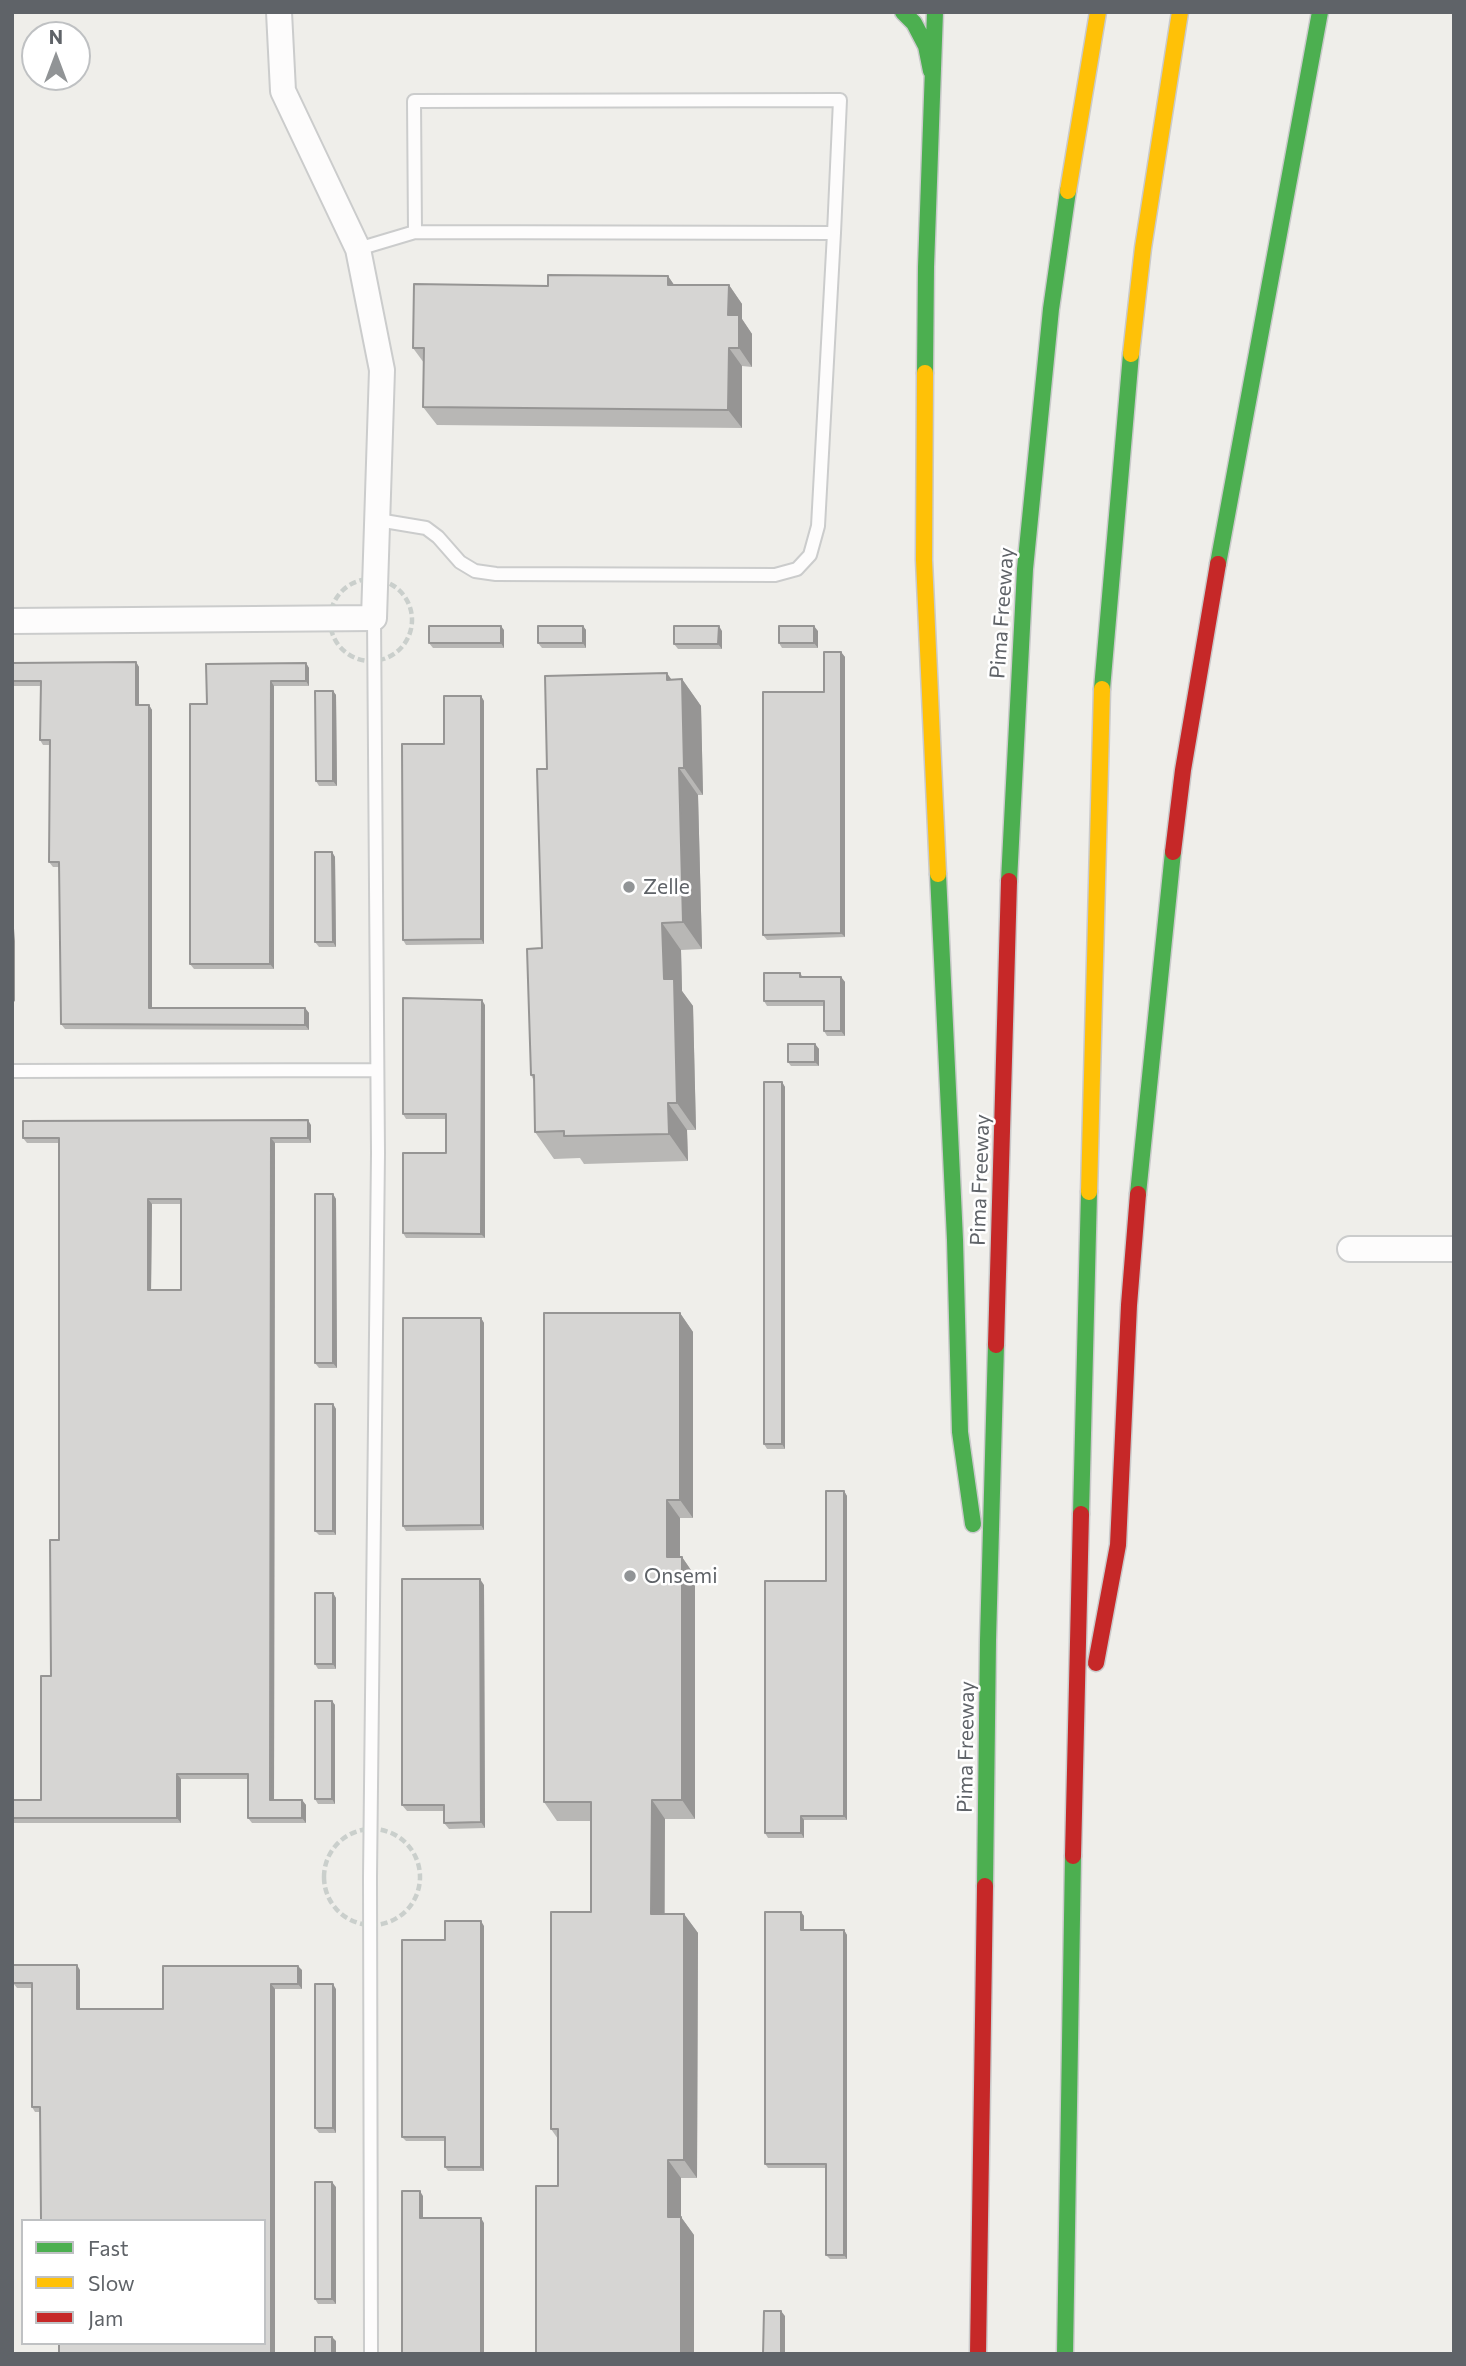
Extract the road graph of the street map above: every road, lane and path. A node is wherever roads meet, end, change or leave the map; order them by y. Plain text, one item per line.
1 (279, 12) edge
2 (903, 12) edge
3 (935, 12) edge
4 (1320, 12) edge
5 (1097, 18) edge
6 (1179, 19) edge
7 (932, 76) junction
8 (415, 232) junction
9 (834, 233) junction
10 (358, 250) junction
11 (378, 520) junction
12 (374, 618) junction
13 (12, 621) edge
14 (377, 1070) junction
15 (12, 1071) edge
16 (1350, 1249) dead end
17 (1454, 1249) edge
18 (988, 1640) junction
19 (1074, 1776) junction
20 (371, 2354) edge
21 (978, 2354) edge
22 (1065, 2354) edge

1 - 10 street
2 - 7 main road
3 - 7 main road
4 - 19 main road
5 - 18 main road, Pima Freeway
6 - 19 main road
7 - 18 main road
8 - 9 lane
8 - 9 lane
8 - 10 lane
9 - 11 lane
10 - 11 street
11 - 12 street
12 - 13 street
12 - 14 lane
14 - 15 lane
14 - 20 lane
16 - 17 street
18 - 21 main road, Pima Freeway
19 - 22 main road

